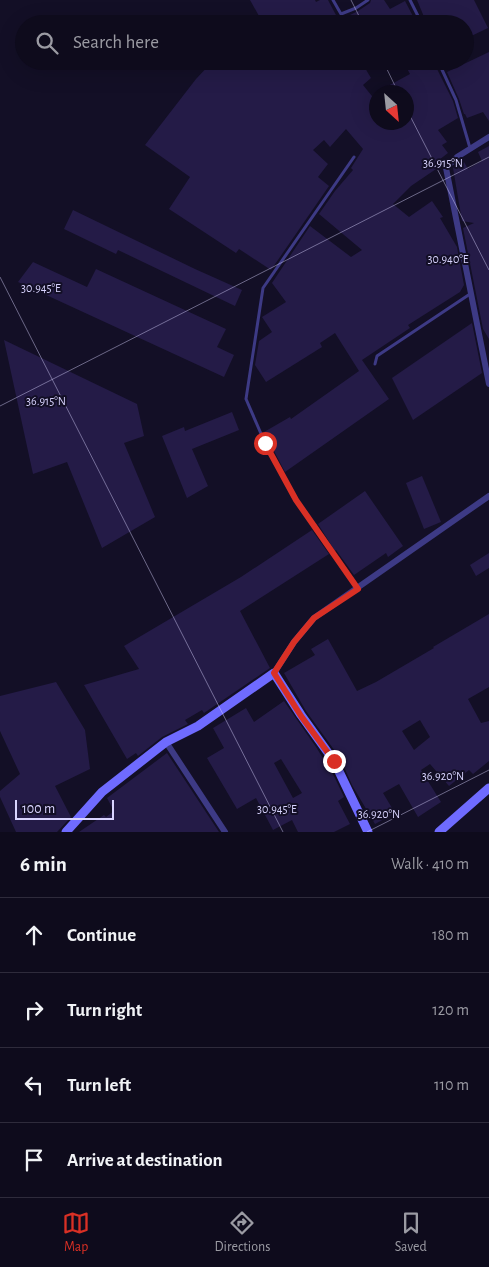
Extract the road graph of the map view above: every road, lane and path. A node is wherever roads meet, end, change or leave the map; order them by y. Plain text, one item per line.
1 (333, 0) edge
2 (368, 0) edge
3 (410, 0) edge
4 (418, 15) edge
5 (442, 70) edge
6 (489, 137) edge
7 (470, 148) junction
8 (354, 157) dead end
9 (470, 294) junction
10 (375, 364) dead end
11 (489, 384) edge
12 (489, 496) edge
13 (358, 589) junction
14 (274, 673) junction
15 (166, 742) junction
16 (489, 788) edge
17 (66, 832) edge
18 (225, 832) edge
19 (368, 832) edge
20 (439, 832) edge

1 - 2 lane
3 - 4 lane
5 - 7 lane
6 - 7 street
7 - 9 street
8 - 13 lane
9 - 10 lane
9 - 11 street
12 - 13 street
13 - 14 street
14 - 15 street
14 - 19 street
15 - 17 street
15 - 18 street
16 - 20 street

